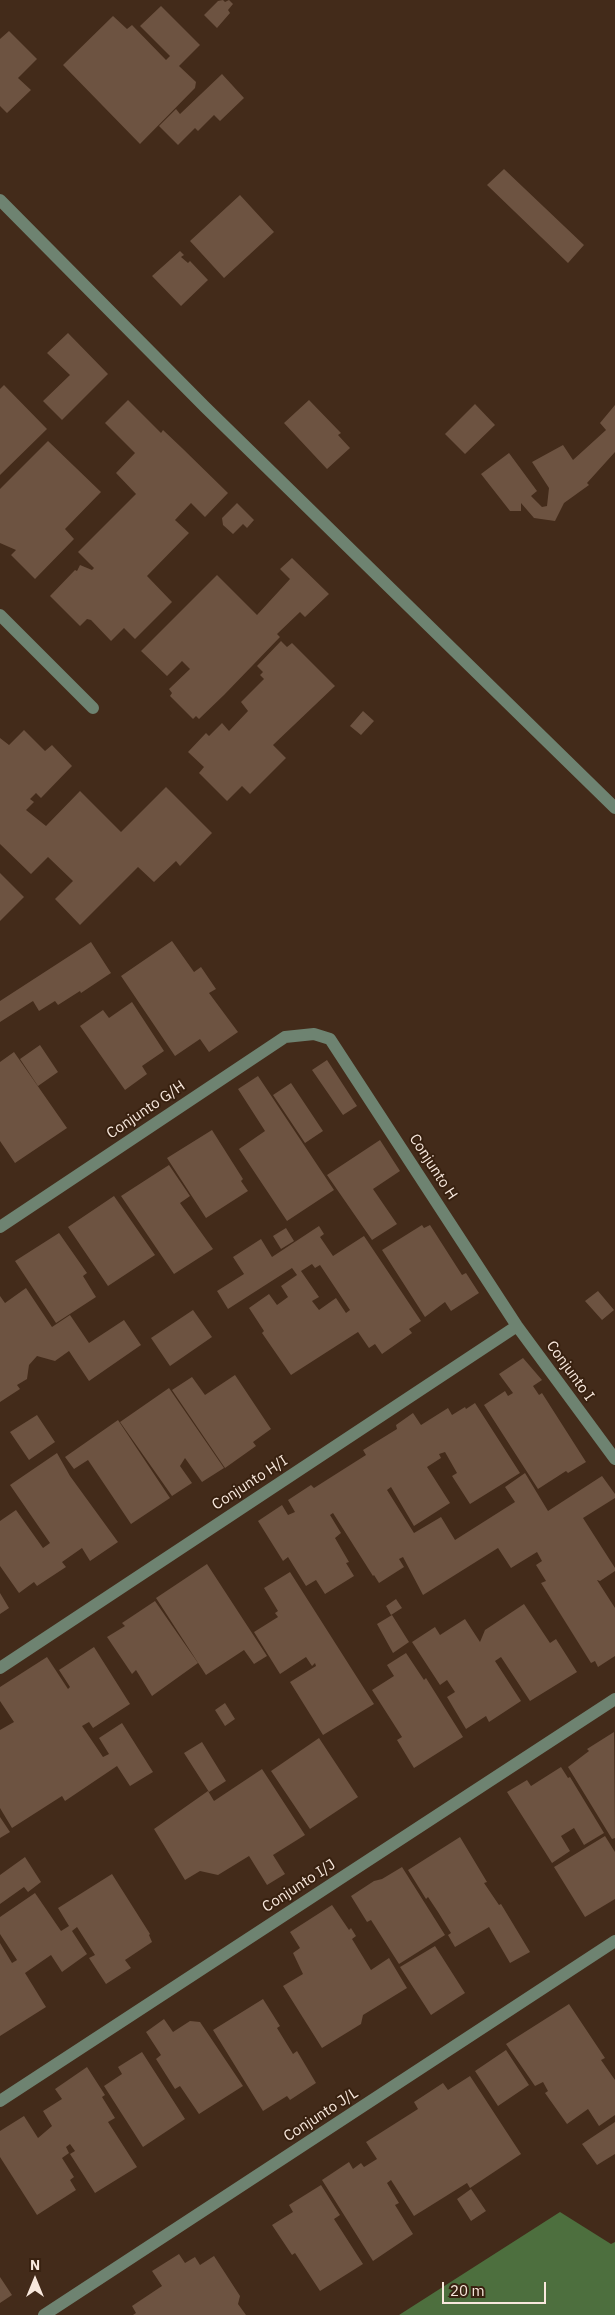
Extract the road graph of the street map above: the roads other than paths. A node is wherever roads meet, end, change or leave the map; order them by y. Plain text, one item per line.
1 (0, 200) edge
2 (0, 615) edge
3 (93, 708) dead end
4 (615, 808) edge
5 (314, 1034) joint
6 (0, 1227) edge
7 (517, 1326) junction
8 (615, 1459) edge
9 (0, 1668) edge
10 (615, 1699) edge
11 (615, 1941) edge
12 (0, 2101) edge
13 (44, 2315) edge

1 - 4 street
2 - 3 street
5 - 6 street, Conjunto G/H
5 - 7 street, Conjunto H
7 - 8 street, Conjunto I
7 - 9 street, Conjunto H/I
10 - 12 street, Conjunto I/J
11 - 13 street, Conjunto J/L

